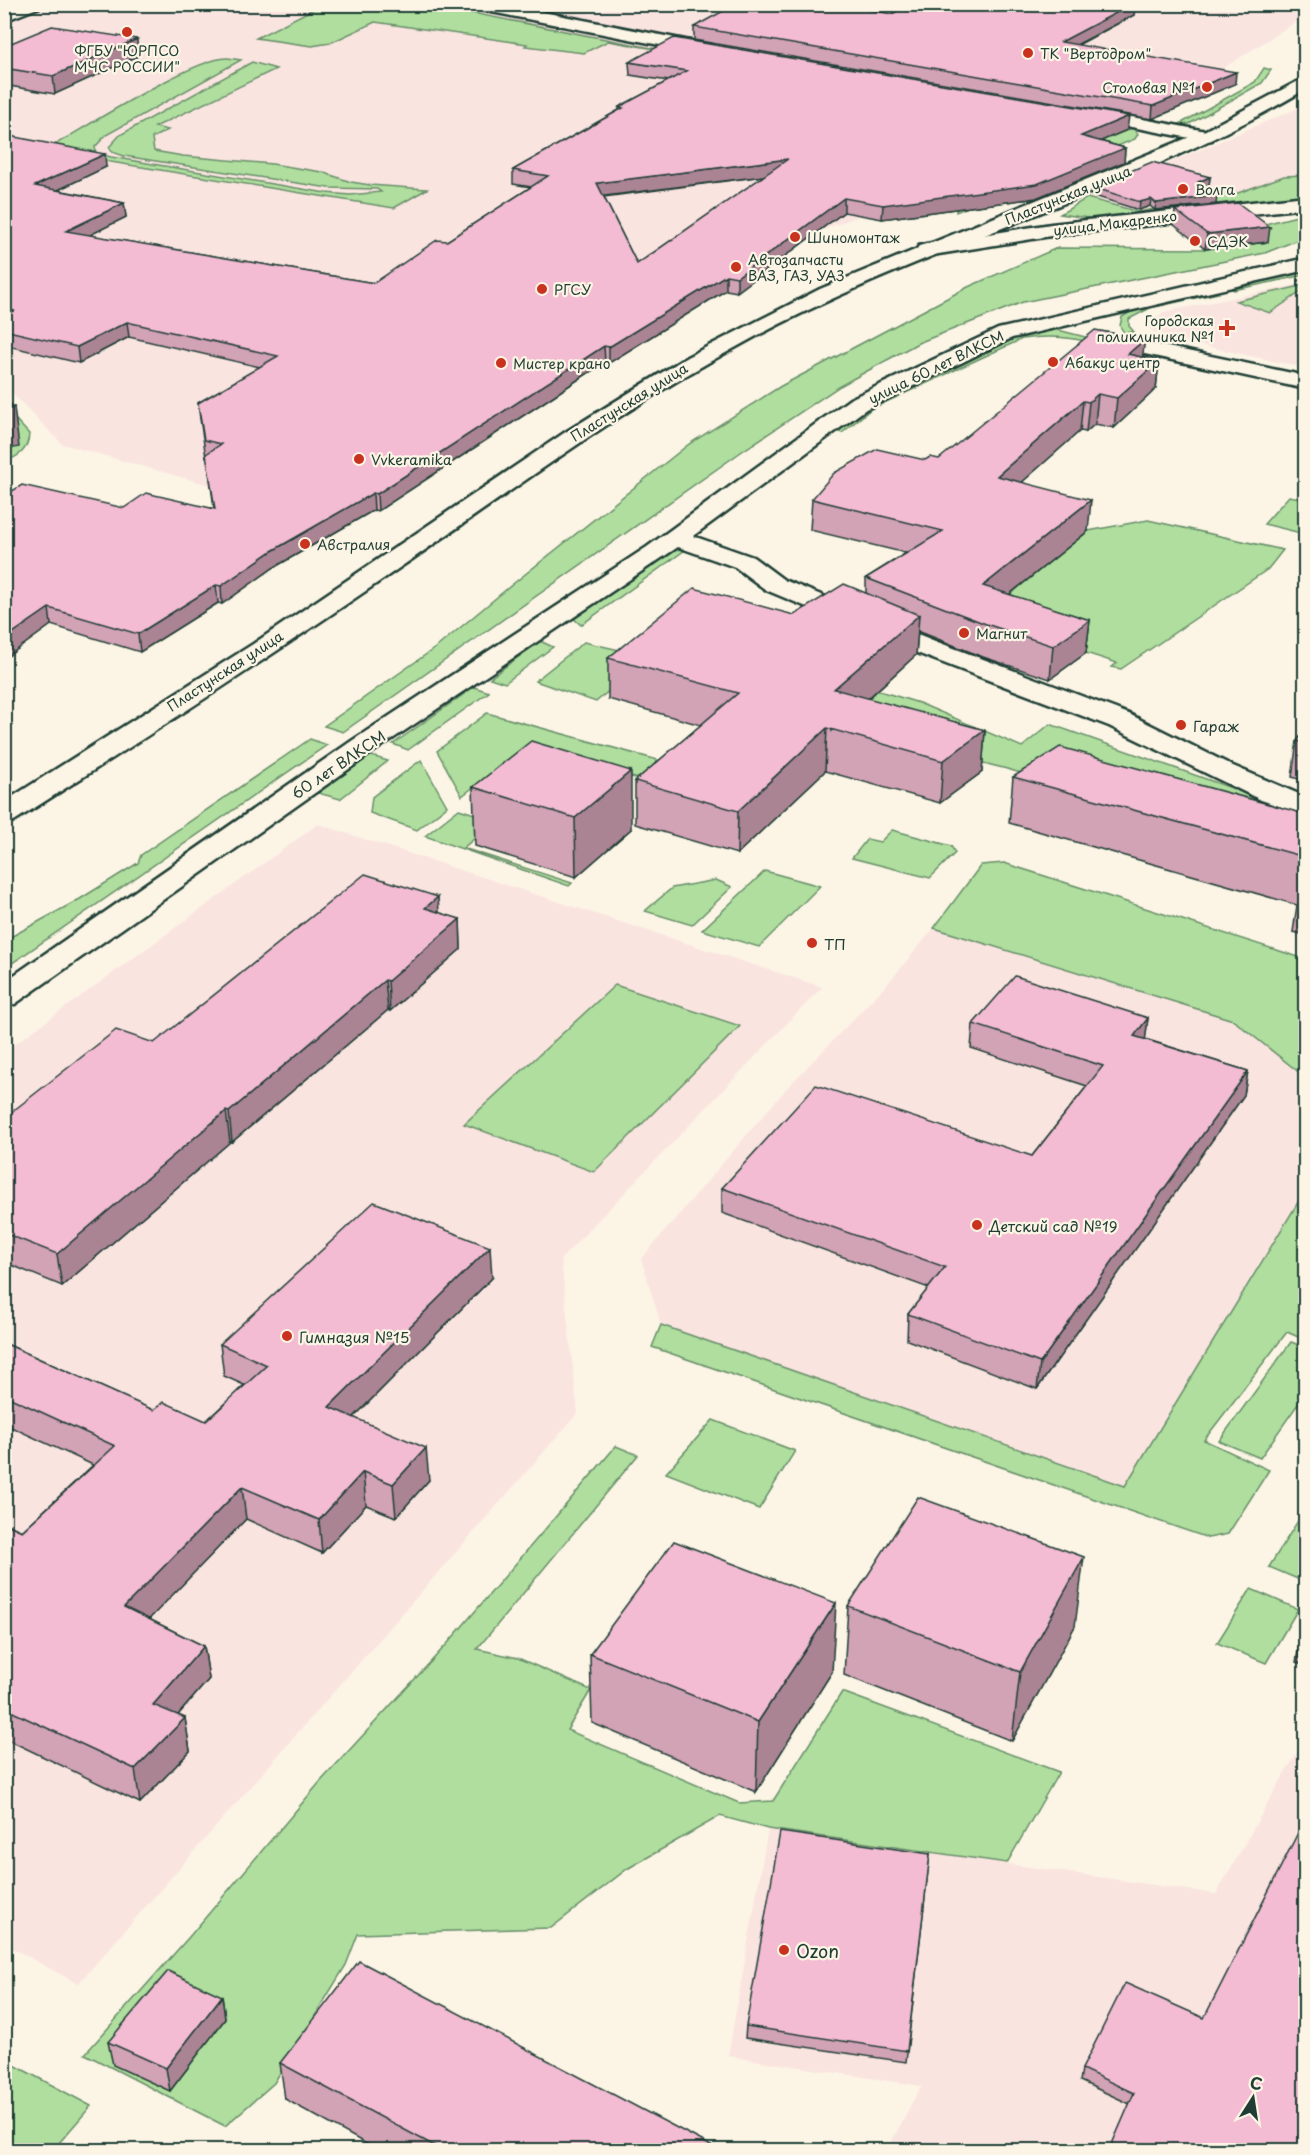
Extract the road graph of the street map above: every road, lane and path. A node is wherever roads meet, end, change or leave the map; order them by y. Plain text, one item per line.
1 (35, 4) edge
2 (476, 4) edge
3 (4, 16) edge
4 (733, 53) edge
5 (1305, 82) edge
6 (1064, 110) edge
7 (1206, 136) junction
8 (1305, 202) edge
9 (926, 250) junction
10 (1305, 264) edge
11 (1045, 324) junction
12 (1305, 383) edge
13 (675, 538) junction
14 (1305, 807) edge
15 (4, 814) edge
16 (4, 997) edge

1 - 3 street
2 - 4 street
5 - 7 street, Пластунская улица
6 - 7 street
7 - 9 street, Пластунская улица
8 - 9 street, улица Макаренко
9 - 15 street, Пластунская улица
10 - 11 street, улица 60 лет ВЛКСМ
11 - 12 street
11 - 13 street, улица 60 лет ВЛКСМ
13 - 14 street
13 - 16 street, 60 лет ВЛКСМ

